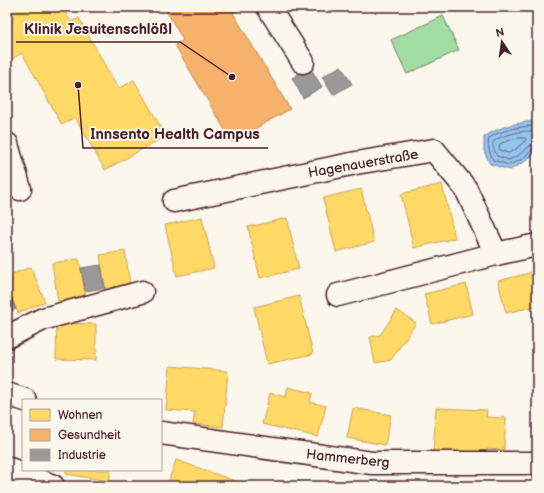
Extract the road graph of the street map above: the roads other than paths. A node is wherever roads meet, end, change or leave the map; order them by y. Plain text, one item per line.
1 (268, 7) edge
2 (303, 62) dead end
3 (7, 144) edge
4 (20, 189) dead end
5 (174, 201) dead end
6 (537, 245) edge
7 (496, 254) junction
8 (142, 292) dead end
9 (338, 295) dead end
10 (7, 337) edge
11 (7, 394) edge
12 (22, 399) edge
13 (162, 433) edge
14 (537, 463) edge
15 (7, 468) edge
16 (52, 486) edge

1 - 2 street
3 - 4 street
5 - 7 street, Hagenauerstraße
6 - 7 street
7 - 9 street
8 - 10 street
11 - 12 street
13 - 14 street, Hammerberg
15 - 16 street

